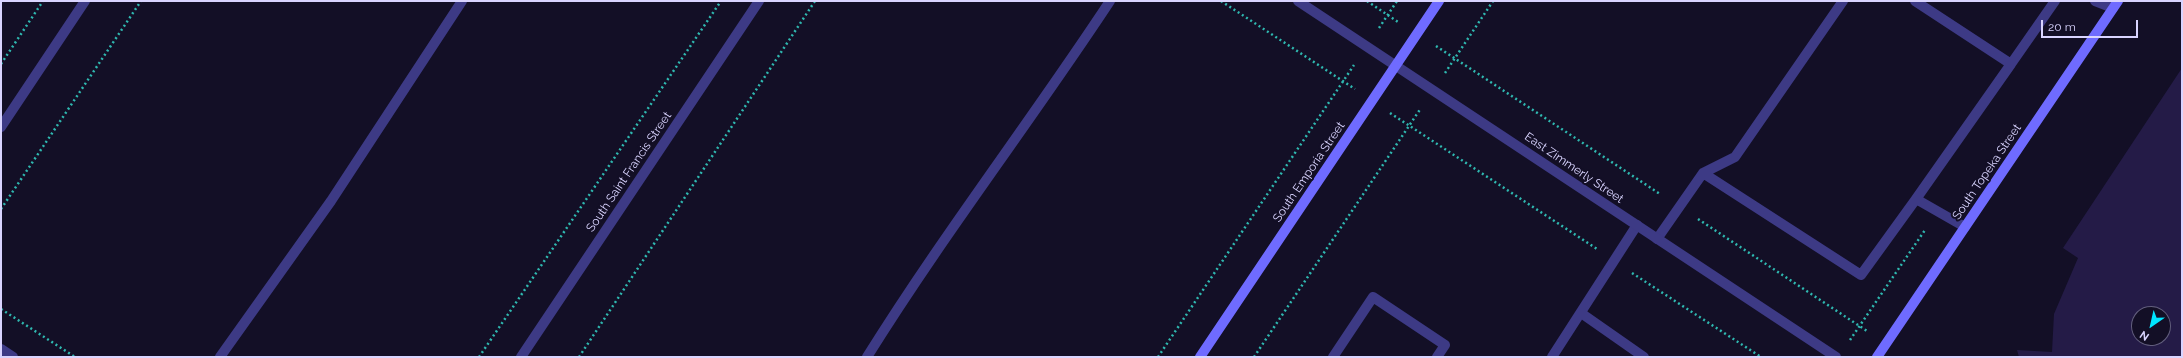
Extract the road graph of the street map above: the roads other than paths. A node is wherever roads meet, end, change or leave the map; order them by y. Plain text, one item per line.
1 (85, 1) edge
2 (462, 1) edge
3 (759, 1) edge
4 (1110, 1) edge
5 (1298, 1) edge
6 (1440, 1) edge
7 (1843, 1) edge
8 (1915, 1) edge
9 (2055, 1) edge
10 (2095, 1) edge
11 (2116, 5) edge
12 (2011, 64) junction
13 (1396, 66) junction
14 (1, 127) edge
15 (1703, 173) junction
16 (1916, 198) junction
17 (1636, 225) junction
18 (1965, 227) junction
19 (1657, 239) junction
20 (1580, 313) junction
21 (1, 349) edge
22 (13, 357) edge
23 (220, 357) edge
24 (521, 357) edge
25 (867, 357) edge
26 (1200, 357) edge
27 (1333, 357) edge
28 (1437, 357) edge
29 (1552, 357) edge
30 (1644, 357) edge
31 (1836, 357) edge
32 (1877, 357) edge

1 - 14 street
2 - 23 street
3 - 24 street, South Saint Francis Street
4 - 25 street
5 - 13 street, East Zimmerly Street
6 - 13 street, South Emporia Street
7 - 15 street
8 - 12 street
9 - 12 street
10 - 11 street
11 - 18 street, South Topeka Street
12 - 16 street
13 - 17 street, East Zimmerly Street
13 - 26 street, South Emporia Street
15 - 16 street
15 - 19 street
16 - 18 street
17 - 19 street, East Zimmerly Street
17 - 20 street
18 - 32 street, South Topeka Street
19 - 31 street, East Zimmerly Street
20 - 29 street
20 - 30 street
21 - 22 street
27 - 28 street

